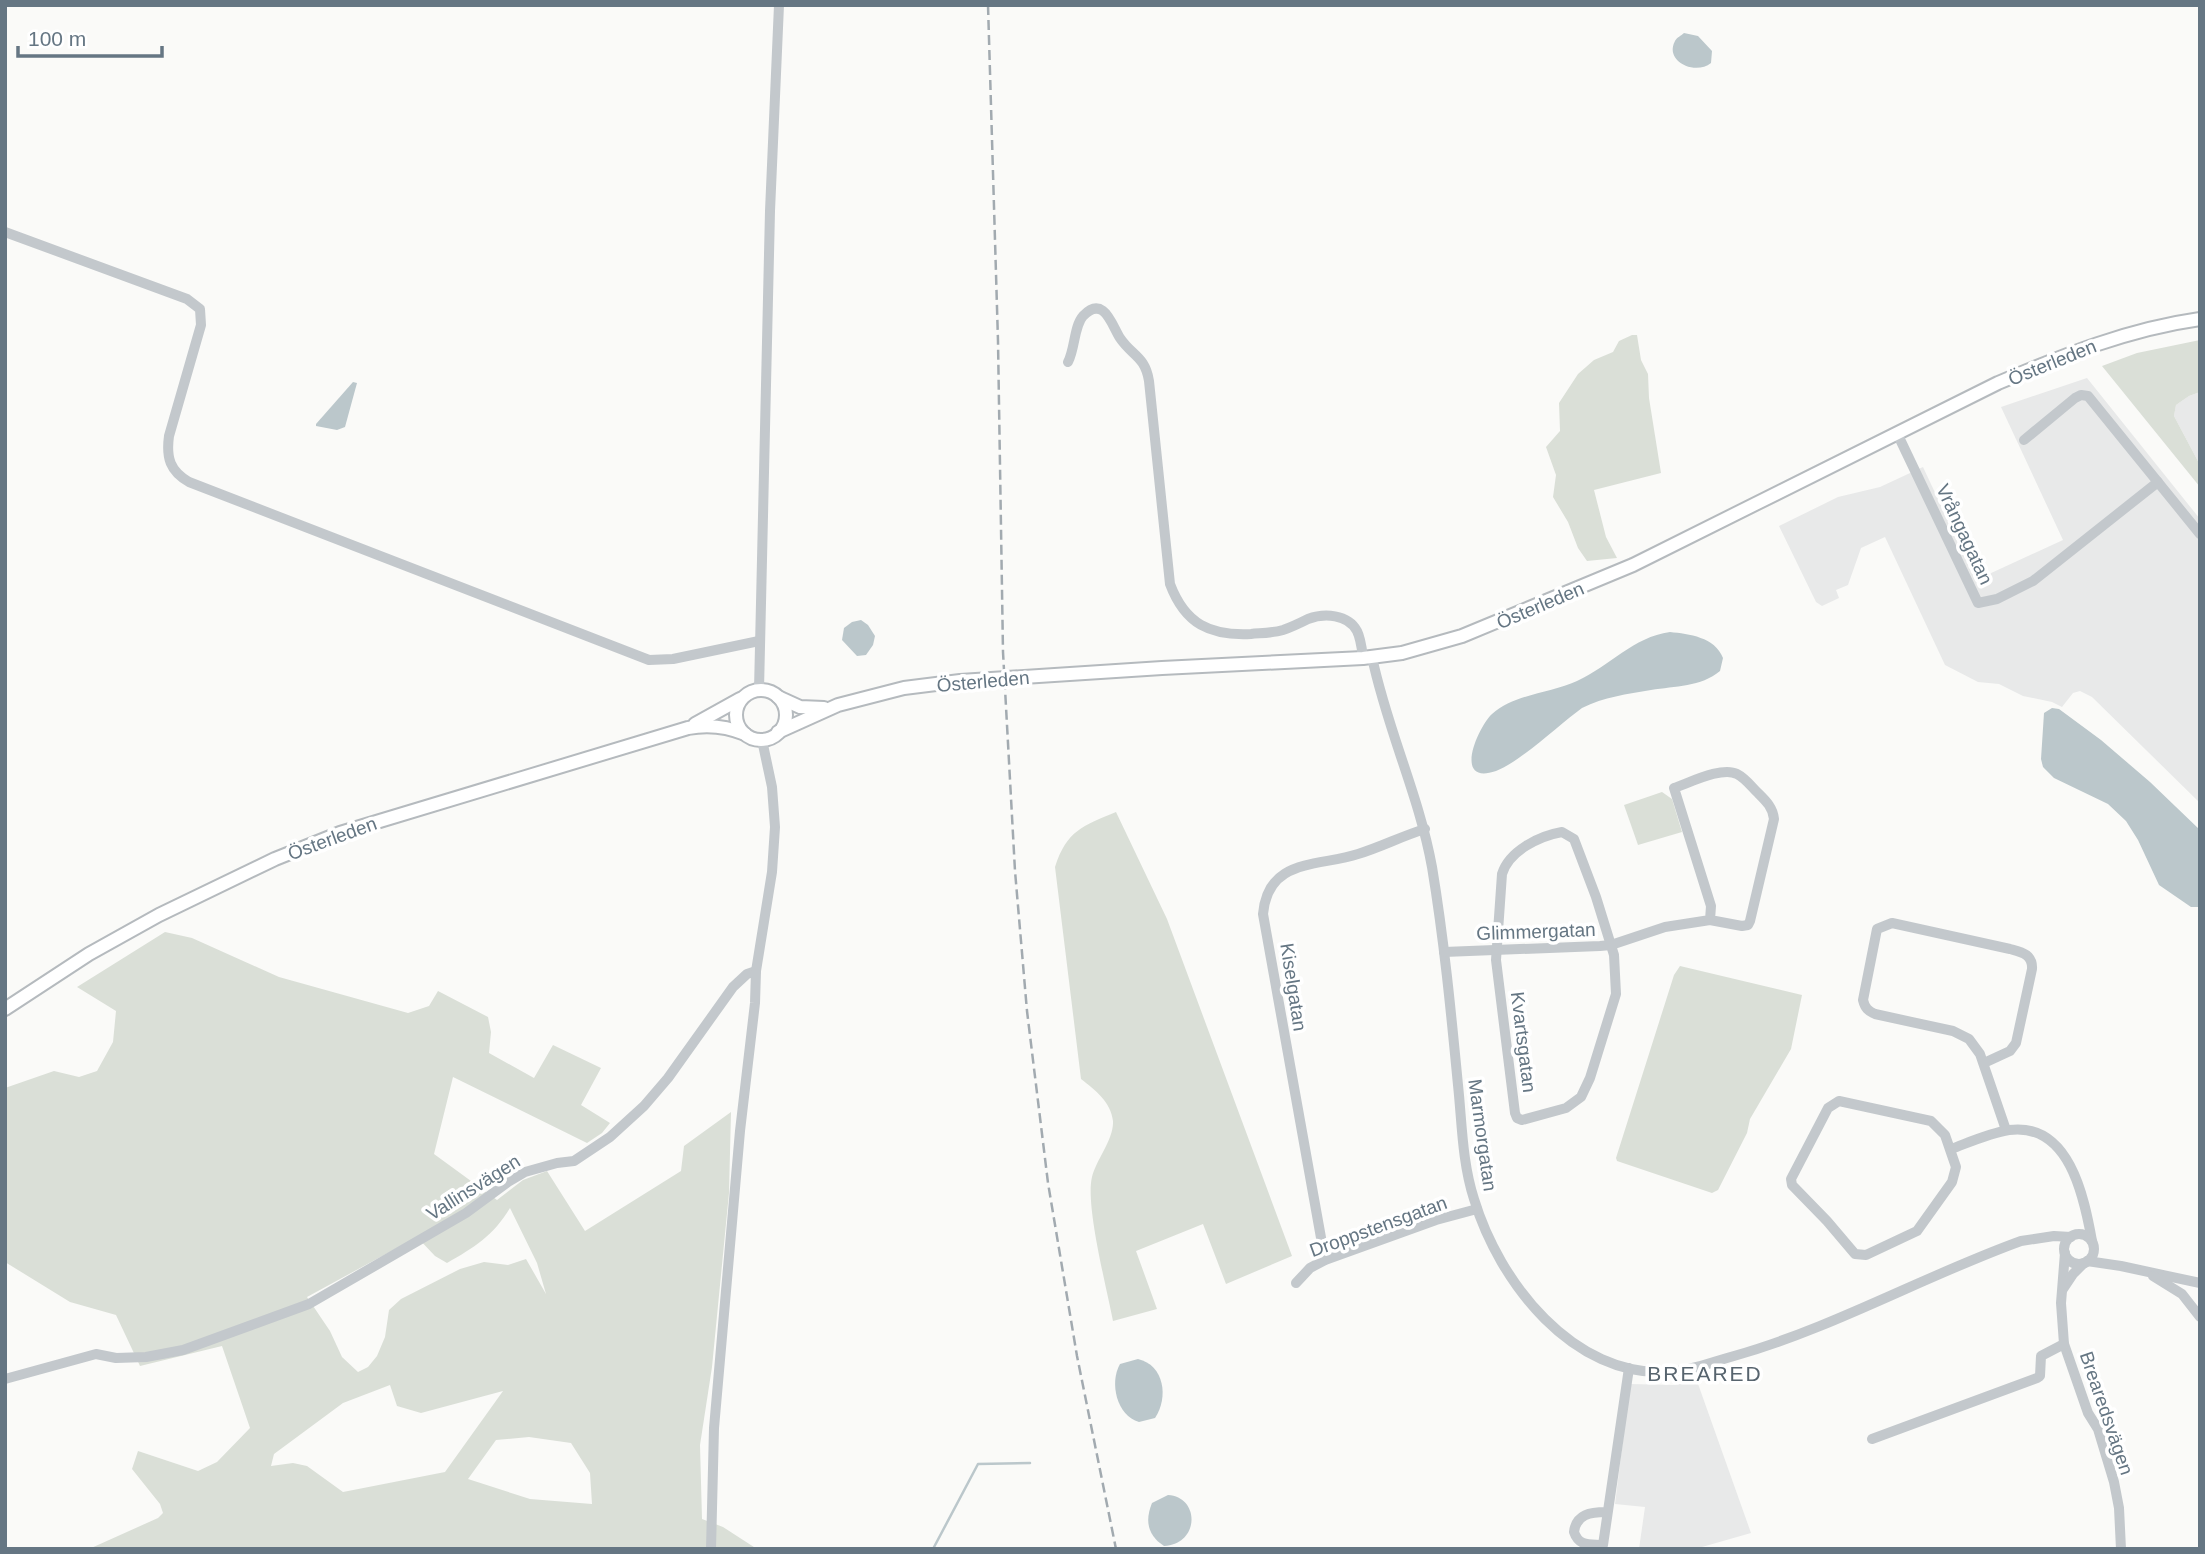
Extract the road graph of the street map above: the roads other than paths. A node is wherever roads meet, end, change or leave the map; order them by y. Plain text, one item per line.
1 (779, 5) edge
2 (5, 232) edge
3 (2200, 319) edge
4 (1068, 362) dead end
5 (1897, 433) junction
6 (2024, 440) dead end
7 (2158, 482) junction
8 (2200, 534) edge
9 (759, 641) junction
10 (1368, 658) junction
11 (759, 690) junction
12 (745, 696) junction
13 (778, 697) junction
14 (831, 707) junction
15 (685, 729) junction
16 (778, 732) junction
17 (745, 734) junction
18 (762, 740) junction
19 (1424, 829) junction
20 (1710, 920) junction
21 (1611, 945) junction
22 (1496, 950) junction
23 (1444, 952) junction
24 (756, 971) junction
25 (5, 1009) edge
26 (1984, 1063) junction
27 (2006, 1130) junction
28 (1951, 1149) junction
29 (1477, 1209) junction
30 (2085, 1210) junction
31 (2072, 1236) junction
32 (2045, 1239) junction
33 (2093, 1244) junction
34 (2065, 1252) junction
35 (1325, 1259) junction
36 (2085, 1262) junction
37 (2120, 1266) junction
38 (2144, 1271) junction
39 (1296, 1283) dead end
40 (2200, 1283) edge
41 (2063, 1289) junction
42 (2200, 1317) edge
43 (2064, 1344) junction
44 (1629, 1368) junction
45 (5, 1379) edge
46 (1872, 1439) dead end
47 (1606, 1512) junction
48 (711, 1549) edge
49 (2121, 1549) edge

1 - 9 street
2 - 9 street
3 - 5 main road, Österleden
4 - 10 street, Marmorgatan
5 - 7 street, Vrångagatan
5 - 10 main road, Österleden
6 - 7 street
7 - 8 street
9 - 11 street
10 - 14 main road, Österleden
10 - 19 street, Marmorgatan
11 - 12 main road, Österleden
11 - 13 main road, Österleden
12 - 15 main road, Österleden
12 - 17 main road
13 - 14 main road, Österleden
13 - 16 main road
14 - 16 main road, Österleden
15 - 17 main road, Österleden
15 - 25 main road, Österleden
16 - 18 main road, Österleden
17 - 18 main road, Österleden
18 - 24 street
19 - 23 street, Marmorgatan
19 - 35 street, Kiselgatan
20 - 20 street, Glimmergatan
20 - 21 street, Glimmergatan
21 - 22 street, Glimmergatan
21 - 22 street
21 - 22 street, Kvartsgatan
22 - 23 street, Glimmergatan
23 - 29 street, Marmorgatan
24 - 45 street, Vallinsvägen
24 - 48 street
26 - 26 street
26 - 27 street
27 - 28 street
27 - 30 street
28 - 28 street
29 - 35 street, Droppstensgatan
29 - 44 street, Marmorgatan
30 - 31 street
30 - 33 street
31 - 32 street, Marmorgatan
31 - 33 street
31 - 34 street
32 - 34 street
32 - 44 street, Marmorgatan
33 - 36 street
33 - 37 street
34 - 36 street
34 - 41 street, Brearedsvägen
35 - 39 street, Droppstensgatan
36 - 37 street
36 - 41 street
37 - 38 street
38 - 40 street
38 - 42 street
41 - 43 street, Brearedsvägen
43 - 46 street
43 - 49 street, Brearedsvägen
44 - 47 street
47 - 47 street

